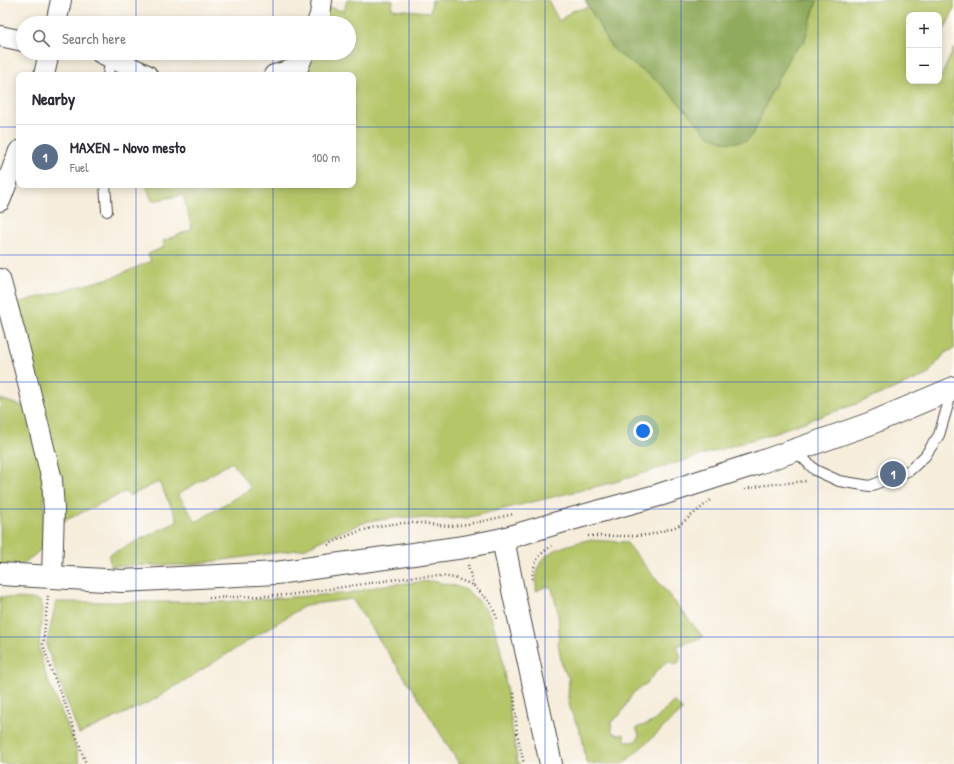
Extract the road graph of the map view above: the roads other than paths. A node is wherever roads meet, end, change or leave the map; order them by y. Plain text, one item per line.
1 (61, 0) edge
2 (322, 0) edge
3 (58, 16) edge
4 (320, 16) edge
5 (0, 36) edge
6 (16, 39) edge
7 (47, 60) edge
8 (301, 60) edge
9 (107, 62) edge
10 (45, 72) edge
11 (137, 72) edge
12 (284, 72) edge
13 (16, 159) edge
14 (105, 188) edge
15 (0, 200) edge
16 (107, 211) dead end
17 (0, 279) edge
18 (953, 388) edge
19 (796, 451) junction
20 (503, 539) junction
21 (0, 574) edge
22 (52, 577) junction
23 (551, 764) edge

1 - 3 street
2 - 4 street
5 - 6 street
7 - 10 street
8 - 12 street
9 - 11 street
13 - 15 street
14 - 16 lane
17 - 22 street
18 - 19 street
18 - 19 lane
19 - 20 street
20 - 22 street
20 - 23 street
21 - 22 street

